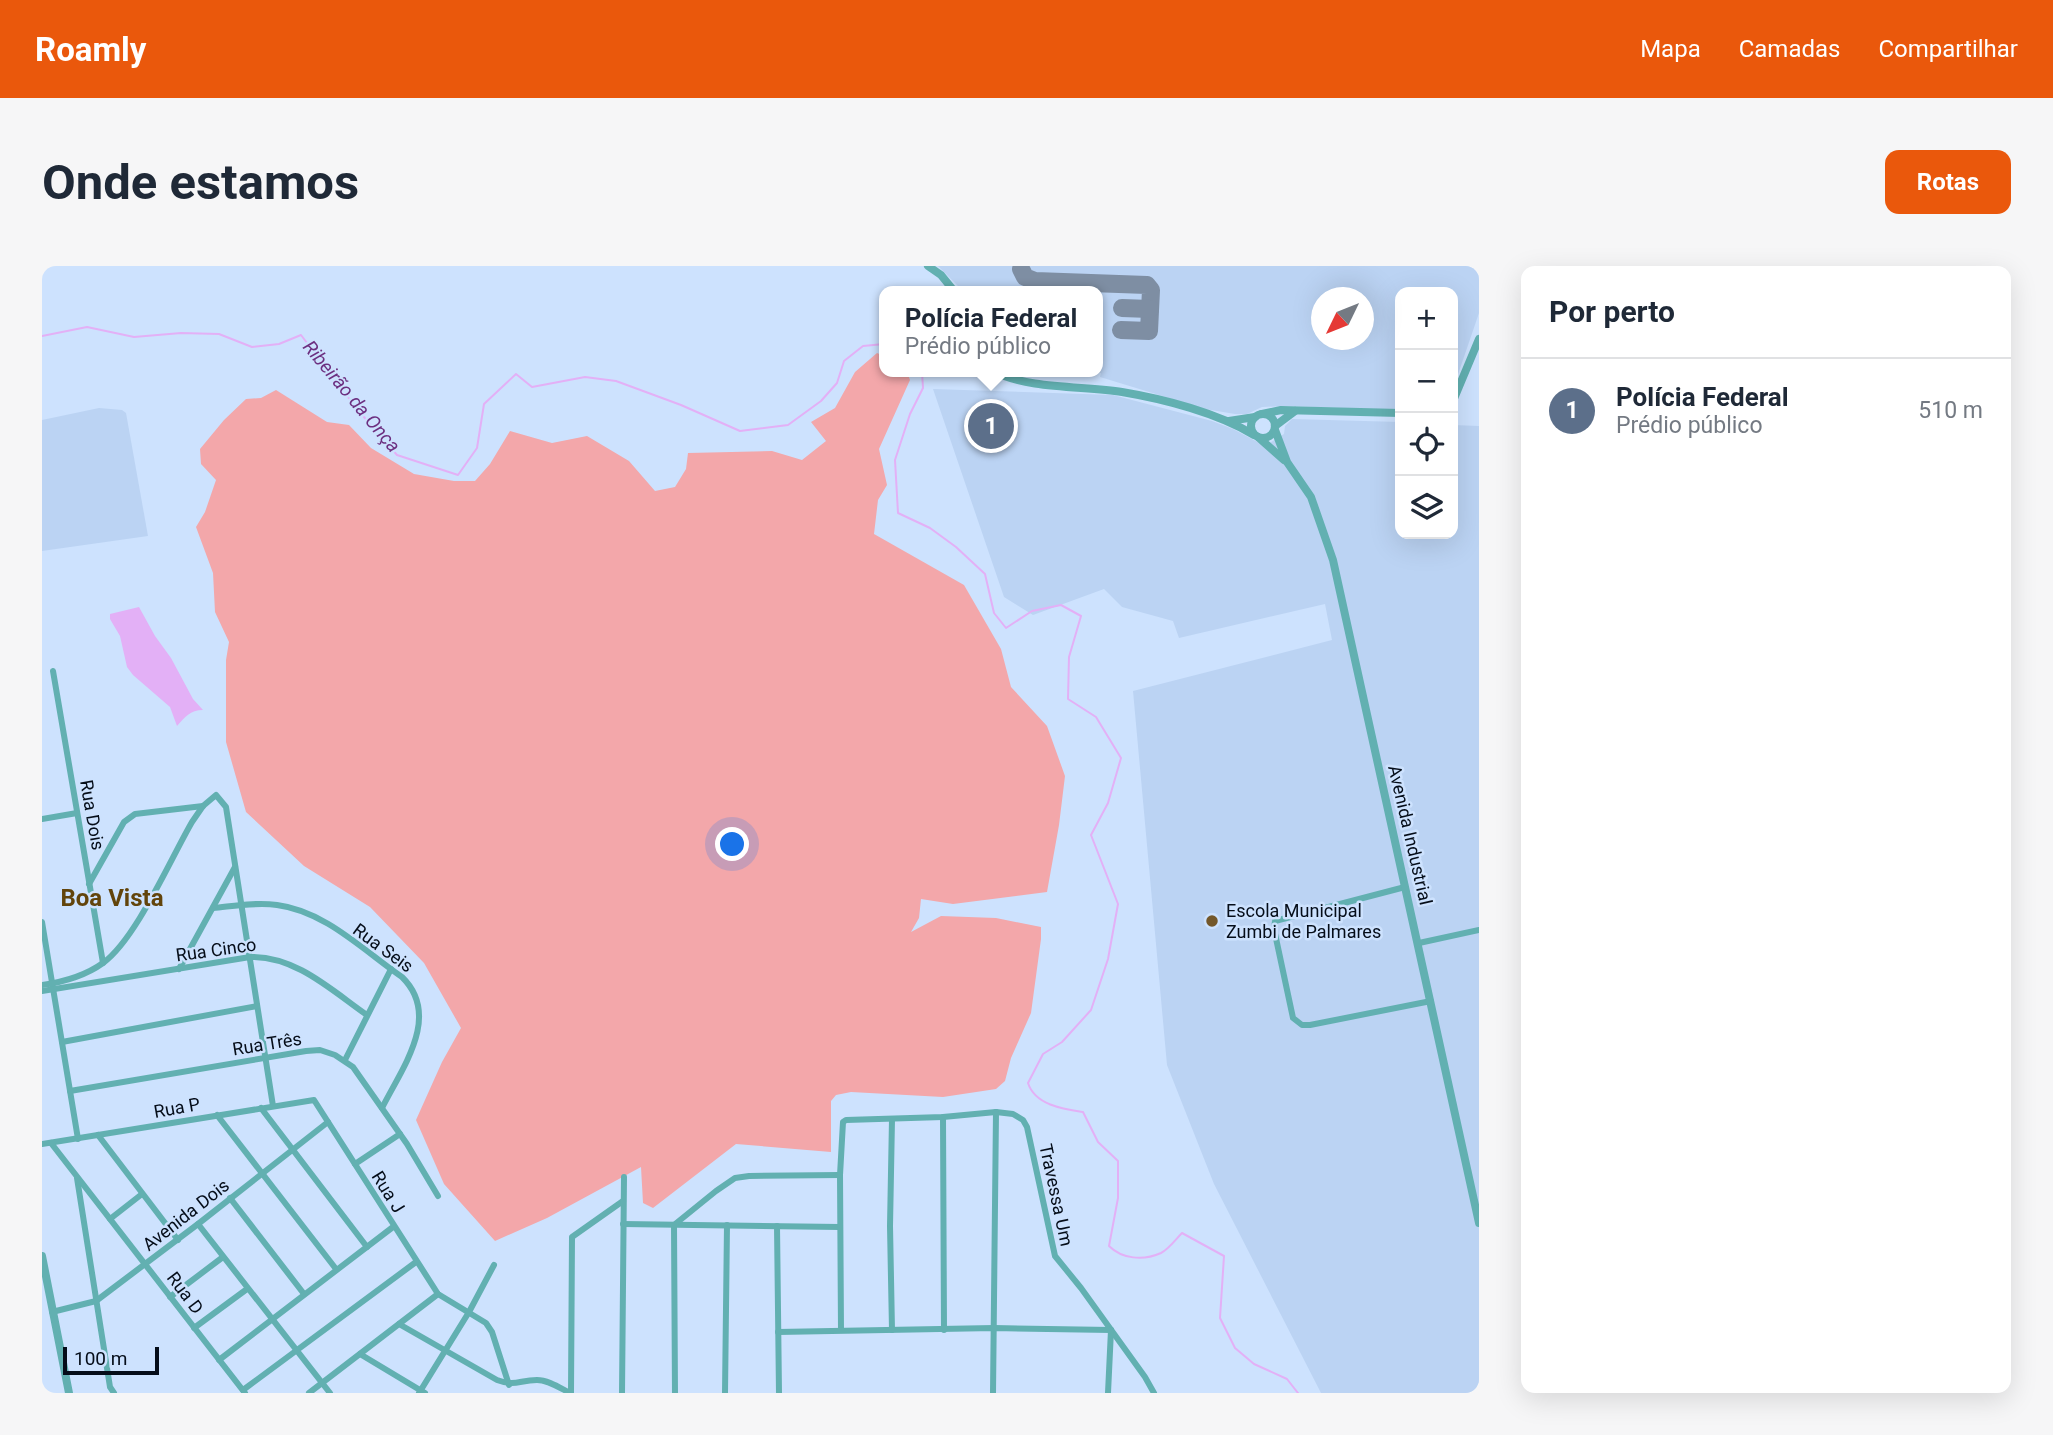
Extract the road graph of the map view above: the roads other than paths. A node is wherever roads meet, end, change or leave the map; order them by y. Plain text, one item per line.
1 (928, 266) edge
2 (950, 286) edge
3 (1479, 339) edge
4 (1011, 377) edge
5 (1458, 389) edge
6 (1295, 411) junction
7 (1395, 413) edge
8 (1259, 415) junction
9 (1229, 421) junction
10 (1275, 428) junction
11 (1256, 436) junction
12 (1287, 462) junction
13 (53, 671) dead end
14 (203, 806) junction
15 (77, 813) junction
16 (42, 819) edge
17 (235, 867) junction
18 (89, 884) junction
19 (1405, 887) junction
20 (241, 905) junction
21 (213, 908) junction
22 (42, 922) edge
23 (1479, 930) edge
24 (1419, 943) junction
25 (250, 957) junction
26 (103, 963) junction
27 (179, 969) junction
28 (391, 969) junction
29 (42, 985) edge
30 (53, 987) junction
31 (42, 991) edge
32 (1430, 1001) junction
33 (257, 1006) junction
34 (368, 1015) junction
35 (62, 1042) junction
36 (265, 1058) junction
37 (345, 1060) junction
38 (70, 1091) junction
39 (317, 1102) joint
40 (273, 1106) junction
41 (261, 1108) junction
42 (382, 1108) junction
43 (996, 1112) junction
44 (217, 1115) junction
45 (943, 1117) junction
46 (892, 1119) junction
47 (328, 1122) junction
48 (400, 1134) junction
49 (98, 1135) junction
50 (78, 1139) junction
51 (51, 1143) junction
52 (42, 1144) edge
53 (294, 1149) junction
54 (355, 1164) junction
55 (262, 1173) junction
56 (840, 1175) junction
57 (76, 1176) junction
58 (624, 1177) dead end
59 (142, 1194) junction
60 (438, 1196) dead end
61 (230, 1198) junction
62 (623, 1201) junction
63 (110, 1219) junction
64 (1479, 1223) edge
65 (198, 1224) junction
66 (623, 1224) junction
67 (727, 1225) junction
68 (674, 1226) junction
69 (778, 1226) junction
70 (393, 1227) junction
71 (841, 1227) junction
72 (178, 1240) junction
73 (367, 1247) junction
74 (42, 1256) edge
75 (223, 1257) junction
76 (416, 1262) junction
77 (145, 1264) junction
78 (494, 1265) dead end
79 (336, 1269) junction
80 (247, 1289) junction
81 (304, 1294) junction
82 (438, 1294) junction
83 (170, 1297) junction
84 (96, 1301) junction
85 (52, 1312) junction
86 (469, 1312) junction
87 (271, 1319) junction
88 (399, 1324) junction
89 (194, 1328) junction
90 (994, 1328) junction
91 (841, 1330) junction
92 (892, 1330) junction
93 (944, 1330) junction
94 (1111, 1330) junction
95 (778, 1332) junction
96 (296, 1350) junction
97 (445, 1351) junction
98 (360, 1354) junction
99 (219, 1360) junction
100 (321, 1383) junction
101 (509, 1385) junction
102 (244, 1392) edge
103 (422, 1392) edge
104 (69, 1393) edge
105 (114, 1393) edge
106 (309, 1393) edge
107 (330, 1393) edge
108 (570, 1393) edge
109 (622, 1393) edge
110 (675, 1393) edge
111 (725, 1393) edge
112 (779, 1393) edge
113 (993, 1393) edge
114 (1108, 1393) edge
115 (1154, 1393) edge

1 - 2 street
3 - 5 street
4 - 9 street
6 - 7 street
6 - 8 street
6 - 10 street
8 - 9 street
8 - 10 street
8 - 11 street
9 - 11 street, Avenida Industrial
10 - 11 street
10 - 12 street, Avenida Industrial
11 - 12 street, Avenida Industrial
12 - 19 street, Avenida Industrial
13 - 15 street, Rua Dois
14 - 17 street
14 - 18 street
14 - 26 street
15 - 16 street
15 - 18 street, Rua Dois
17 - 20 street
17 - 21 street
18 - 26 street, Rua Dois
19 - 24 street, Avenida Industrial
19 - 32 street
20 - 21 street, Rua Seis
20 - 25 street
20 - 28 street, Rua Seis
21 - 27 street
22 - 30 street
23 - 24 street
24 - 32 street, Avenida Industrial
25 - 27 street, Rua Cinco
25 - 33 street
25 - 34 street, Rua Cinco
26 - 30 street
27 - 30 street, Rua Cinco
28 - 34 street
28 - 42 street, Rua Seis
29 - 30 street
30 - 31 street
30 - 35 street
32 - 64 street, Avenida Industrial
33 - 35 street
33 - 36 street
34 - 37 street
35 - 38 street
36 - 37 street, Rua Três
36 - 38 street, Rua Três
36 - 40 street
37 - 42 street
38 - 50 street
39 - 40 street, Rua P
39 - 47 street, Rua J
40 - 41 street, Rua P
41 - 44 street, Rua P
41 - 53 street
42 - 48 street
43 - 45 street
43 - 90 street
43 - 94 street, Travessa Um
44 - 49 street, Rua P
44 - 55 street
45 - 46 street
45 - 93 street
46 - 56 street
46 - 92 street
47 - 53 street, Avenida Dois
47 - 54 street, Rua J
48 - 54 street
48 - 60 street
49 - 50 street, Rua P
49 - 59 street
50 - 51 street, Rua P
51 - 52 street, Rua P
51 - 57 street, Rua D
53 - 55 street, Avenida Dois
53 - 73 street
54 - 70 street, Rua J
55 - 61 street, Avenida Dois
55 - 79 street
56 - 68 street
56 - 71 street
57 - 63 street, Rua D
57 - 84 street
58 - 62 street
59 - 63 street
59 - 72 street
61 - 65 street, Avenida Dois
61 - 81 street
62 - 66 street
62 - 108 street
63 - 77 street, Rua D
65 - 72 street, Avenida Dois
65 - 75 street
66 - 68 street
66 - 109 street
67 - 68 street
67 - 69 street
67 - 111 street
68 - 110 street
69 - 71 street
69 - 95 street
70 - 73 street
70 - 76 street, Rua J
71 - 91 street
72 - 77 street, Avenida Dois
73 - 79 street
74 - 85 street
75 - 80 street
75 - 83 street
76 - 82 street, Rua J
76 - 96 street
77 - 83 street, Rua D
77 - 84 street, Avenida Dois
78 - 86 street
79 - 81 street
80 - 87 street
80 - 89 street
81 - 87 street
82 - 86 street
82 - 88 street
83 - 89 street, Rua D
84 - 85 street, Avenida Dois
84 - 105 street
85 - 104 street
86 - 97 street
86 - 101 street
87 - 96 street
87 - 99 street
88 - 97 street
88 - 98 street
89 - 99 street, Rua D
90 - 93 street
90 - 94 street
90 - 113 street
91 - 92 street
91 - 95 street
92 - 93 street
94 - 114 street
94 - 115 street, Travessa Um
95 - 112 street
96 - 100 street
96 - 102 street
97 - 101 street
97 - 103 street
98 - 100 street
98 - 103 street
99 - 102 street, Rua D
100 - 106 street
100 - 107 street
101 - 108 street

